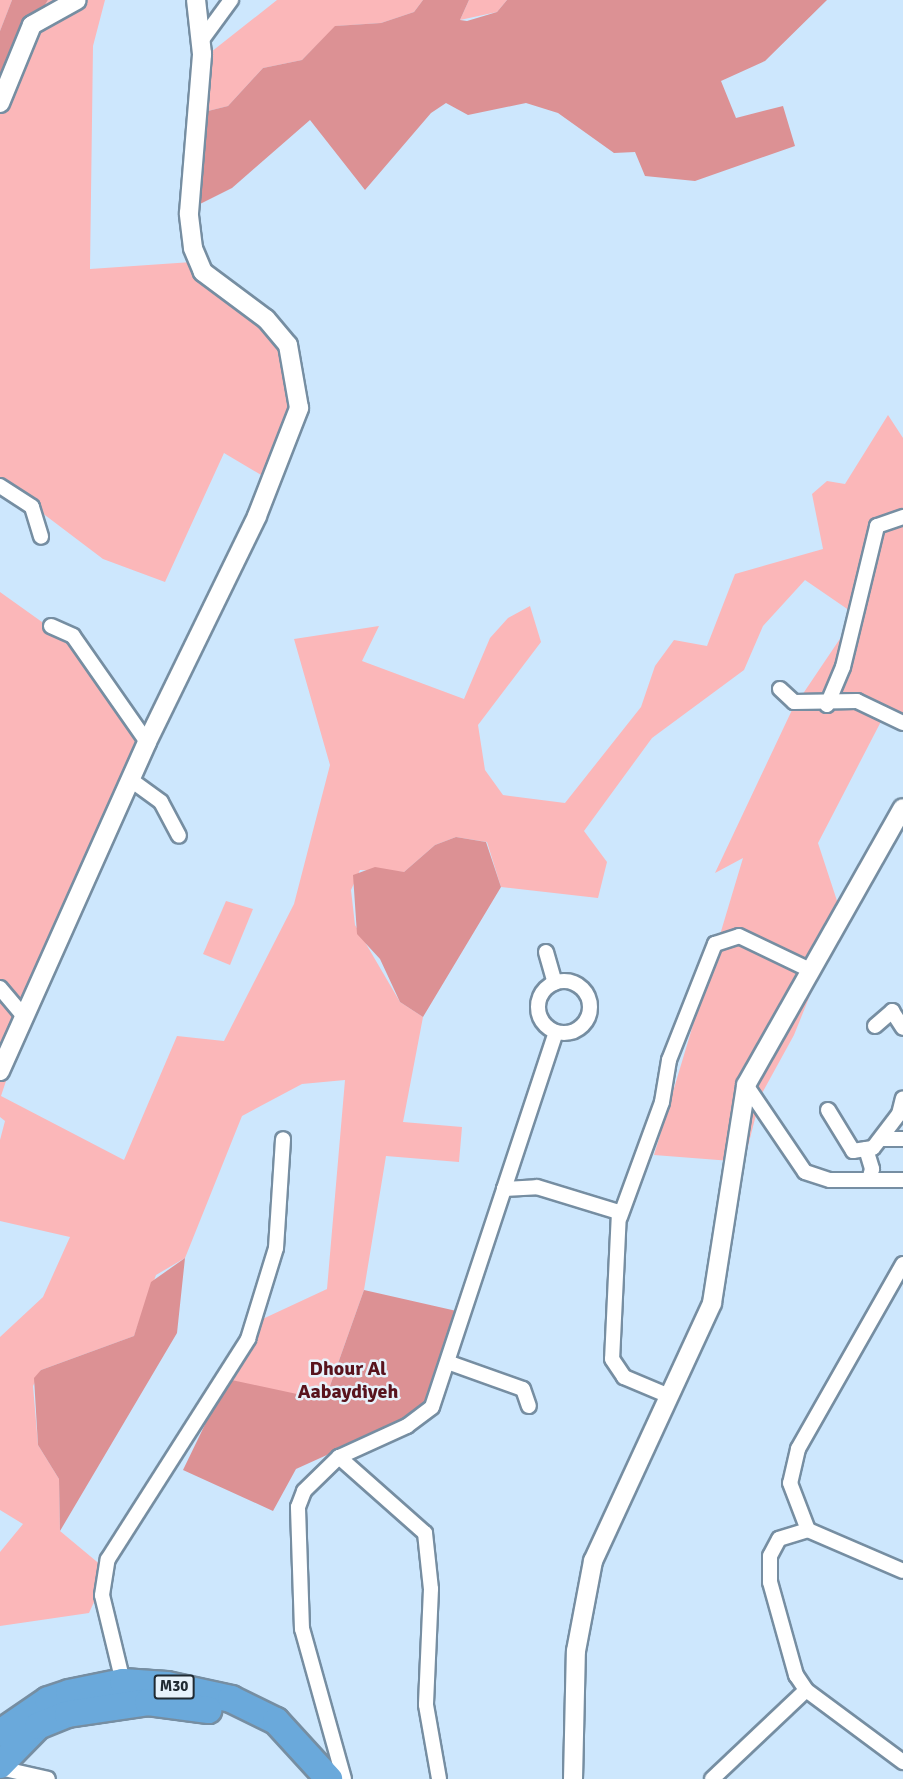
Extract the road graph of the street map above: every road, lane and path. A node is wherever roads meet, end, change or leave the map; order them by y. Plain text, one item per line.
1 (77, 0) edge
2 (196, 0) edge
3 (231, 0) edge
4 (201, 41) junction
5 (0, 103) edge
6 (0, 486) edge
7 (903, 517) edge
8 (41, 537) dead end
9 (51, 626) dead end
10 (780, 689) dead end
11 (827, 705) junction
12 (903, 723) edge
13 (147, 742) junction
14 (131, 780) junction
15 (903, 808) edge
16 (178, 836) dead end
17 (546, 952) dead end
18 (810, 970) junction
19 (555, 983) junction
20 (0, 988) edge
21 (24, 1017) junction
22 (875, 1026) dead end
23 (903, 1028) edge
24 (556, 1032) junction
25 (0, 1071) edge
26 (746, 1085) junction
27 (903, 1098) edge
28 (828, 1110) dead end
29 (283, 1139) dead end
30 (882, 1139) junction
31 (903, 1139) edge
32 (866, 1149) junction
33 (868, 1180) junction
34 (903, 1180) edge
35 (504, 1190) junction
36 (620, 1217) junction
37 (903, 1264) edge
38 (450, 1363) junction
39 (669, 1396) junction
40 (529, 1406) dead end
41 (339, 1457) junction
42 (808, 1530) junction
43 (903, 1571) edge
44 (123, 1682) junction
45 (806, 1690) junction
46 (0, 1733) edge
47 (903, 1762) edge
48 (0, 1766) edge
49 (48, 1779) edge
50 (310, 1779) edge
51 (329, 1779) edge
52 (344, 1779) edge
53 (439, 1779) edge
54 (573, 1779) edge
55 (712, 1779) edge

1 - 5 street
2 - 4 street
3 - 4 street
4 - 13 street
6 - 8 street
7 - 11 street
9 - 13 street
10 - 11 street
11 - 12 street
13 - 14 street
14 - 16 street
14 - 21 street
15 - 18 street
17 - 19 street
18 - 26 street
18 - 36 street
19 - 24 street
19 - 24 street
20 - 21 street
21 - 25 street
22 - 23 street
24 - 35 street
26 - 33 street
26 - 39 street
27 - 30 street
28 - 32 street
29 - 44 street
30 - 31 street
30 - 32 street
32 - 33 street
33 - 34 street
35 - 36 street
35 - 38 street
36 - 39 street
37 - 42 street
38 - 40 street
38 - 41 street
39 - 54 street
41 - 52 street
41 - 53 street
42 - 43 street
42 - 45 street
44 - 46 highway, M30
44 - 51 highway, M30
45 - 47 street
45 - 55 street
48 - 49 street
48 - 50 highway, M30

